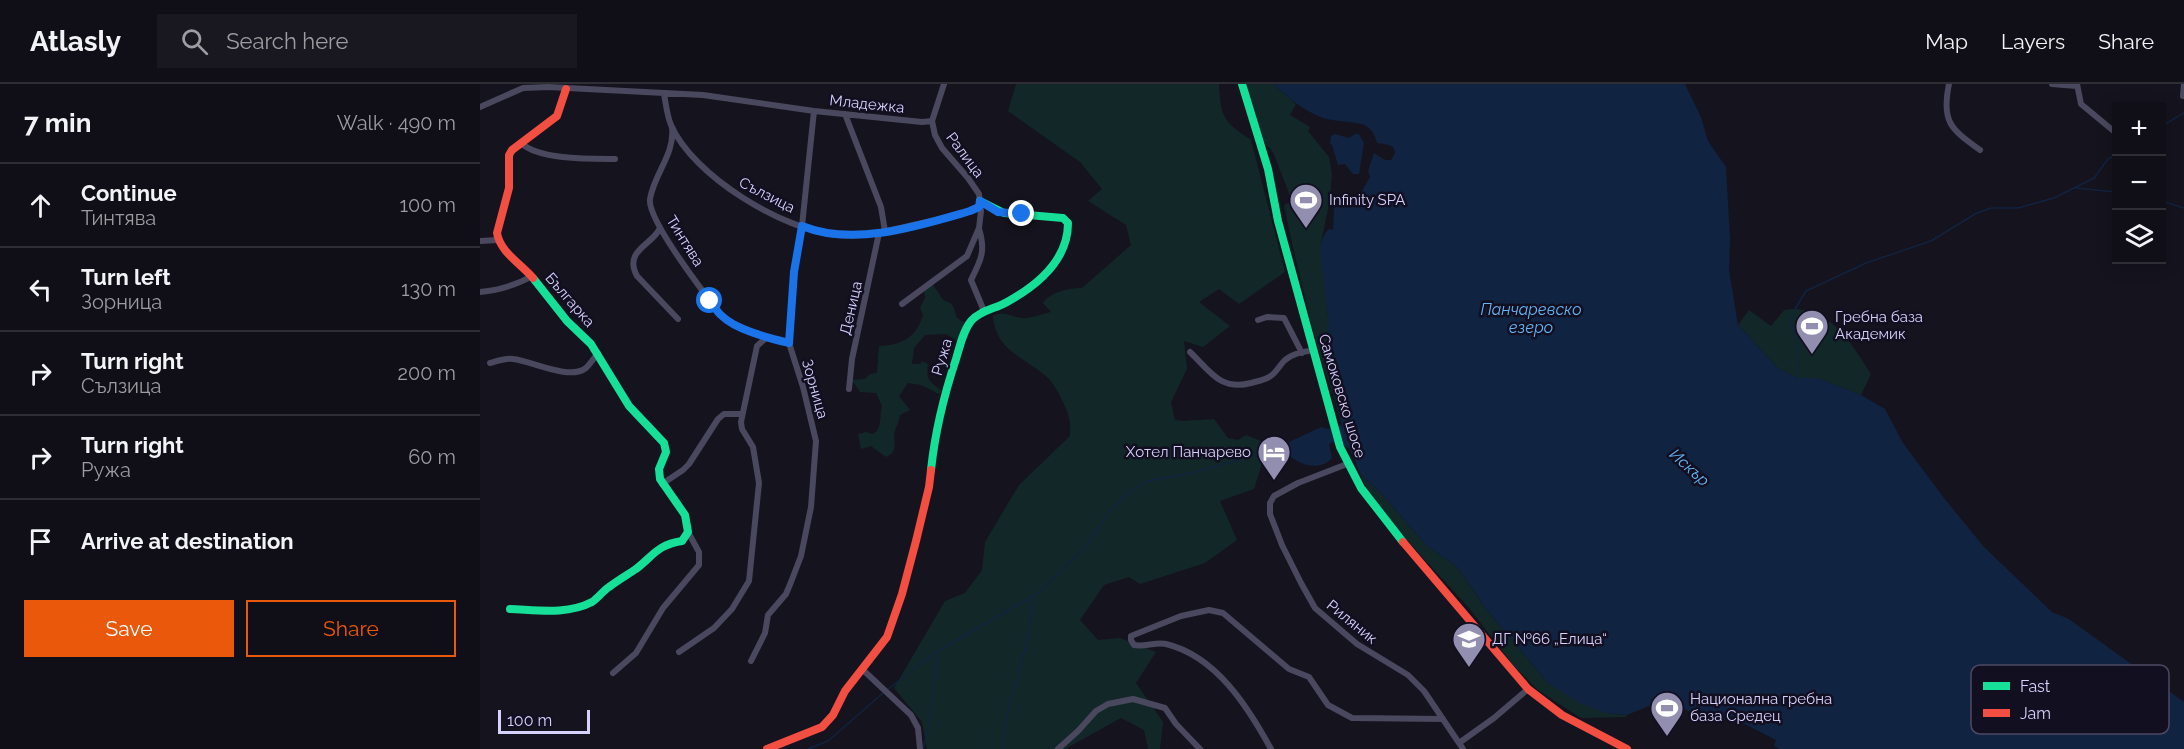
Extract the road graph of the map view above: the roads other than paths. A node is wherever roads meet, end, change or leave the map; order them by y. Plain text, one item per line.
1 (678, 84) edge
2 (944, 84) edge
3 (1242, 84) edge
4 (1950, 84) edge
5 (2052, 84) edge
6 (2184, 84) edge
7 (2077, 85) edge
8 (566, 89) junction
9 (673, 92) junction
10 (664, 94) junction
11 (2183, 96) edge
12 (480, 107) edge
13 (814, 111) junction
14 (845, 114) junction
15 (932, 121) junction
16 (671, 125) junction
17 (2112, 130) edge
18 (521, 143) junction
19 (1980, 150) dead end
20 (615, 159) dead end
21 (979, 204) junction
22 (802, 226) junction
23 (660, 228) junction
24 (979, 228) junction
25 (882, 232) junction
26 (498, 240) junction
27 (480, 241) edge
28 (532, 276) junction
29 (480, 292) edge
30 (902, 304) dead end
31 (984, 311) junction
32 (678, 319) dead end
33 (1258, 321) dead end
34 (766, 338) junction
35 (789, 343) junction
36 (1314, 350) junction
37 (1190, 352) dead end
38 (1302, 352) junction
39 (598, 353) junction
40 (490, 363) dead end
41 (849, 389) dead end
42 (742, 414) junction
43 (1347, 464) junction
44 (662, 484) junction
45 (688, 532) junction
46 (510, 609) dead end
47 (679, 652) dead end
48 (751, 661) dead end
49 (862, 669) junction
50 (613, 673) dead end
51 (1527, 689) junction
52 (1443, 719) junction
53 (1461, 746) edge
54 (767, 749) edge
55 (920, 749) edge
56 (1058, 749) edge
57 (1200, 749) edge
58 (1271, 749) edge
59 (1627, 749) edge

1 - 9 street
2 - 15 street, Ралица
3 - 36 street, Самоковско шосе
4 - 19 street
5 - 7 street
6 - 11 street
7 - 17 street
8 - 10 street, Младежка
8 - 12 street, Младежка
8 - 18 street
9 - 10 street, Младежка
9 - 13 street, Младежка
10 - 16 street, Сълзица
13 - 14 street, Младежка
13 - 22 street, Зорница
14 - 15 street, Младежка
14 - 25 street, Деница
15 - 21 street, Ралица
16 - 22 street, Сълзица
16 - 23 street, Тинтява
18 - 20 street
18 - 26 street
21 - 24 street
21 - 25 street, Сълзица
21 - 31 street, Ружа
22 - 25 street, Сълзица
22 - 35 street, Зорница
23 - 32 street
23 - 34 street, Тинтява
24 - 30 street
24 - 31 street
25 - 41 street, Деница
26 - 27 street
26 - 28 street, Българка
28 - 29 street
28 - 39 street, Българка
31 - 49 street, Ружа
33 - 38 street
34 - 35 street, Тинтява
34 - 42 street
35 - 48 street, Зорница
36 - 38 street
36 - 43 street, Самоковско шосе
37 - 38 street
39 - 40 street
39 - 44 street, Българка
42 - 44 street
42 - 47 street
43 - 51 street, Самоковско шосе
43 - 52 street, Риляник
44 - 45 street
45 - 46 street
45 - 50 street
49 - 54 street, Ружа
49 - 55 street
51 - 53 street
51 - 59 street, Самоковско шосе
52 - 53 street, Риляник
52 - 58 street
56 - 57 street

